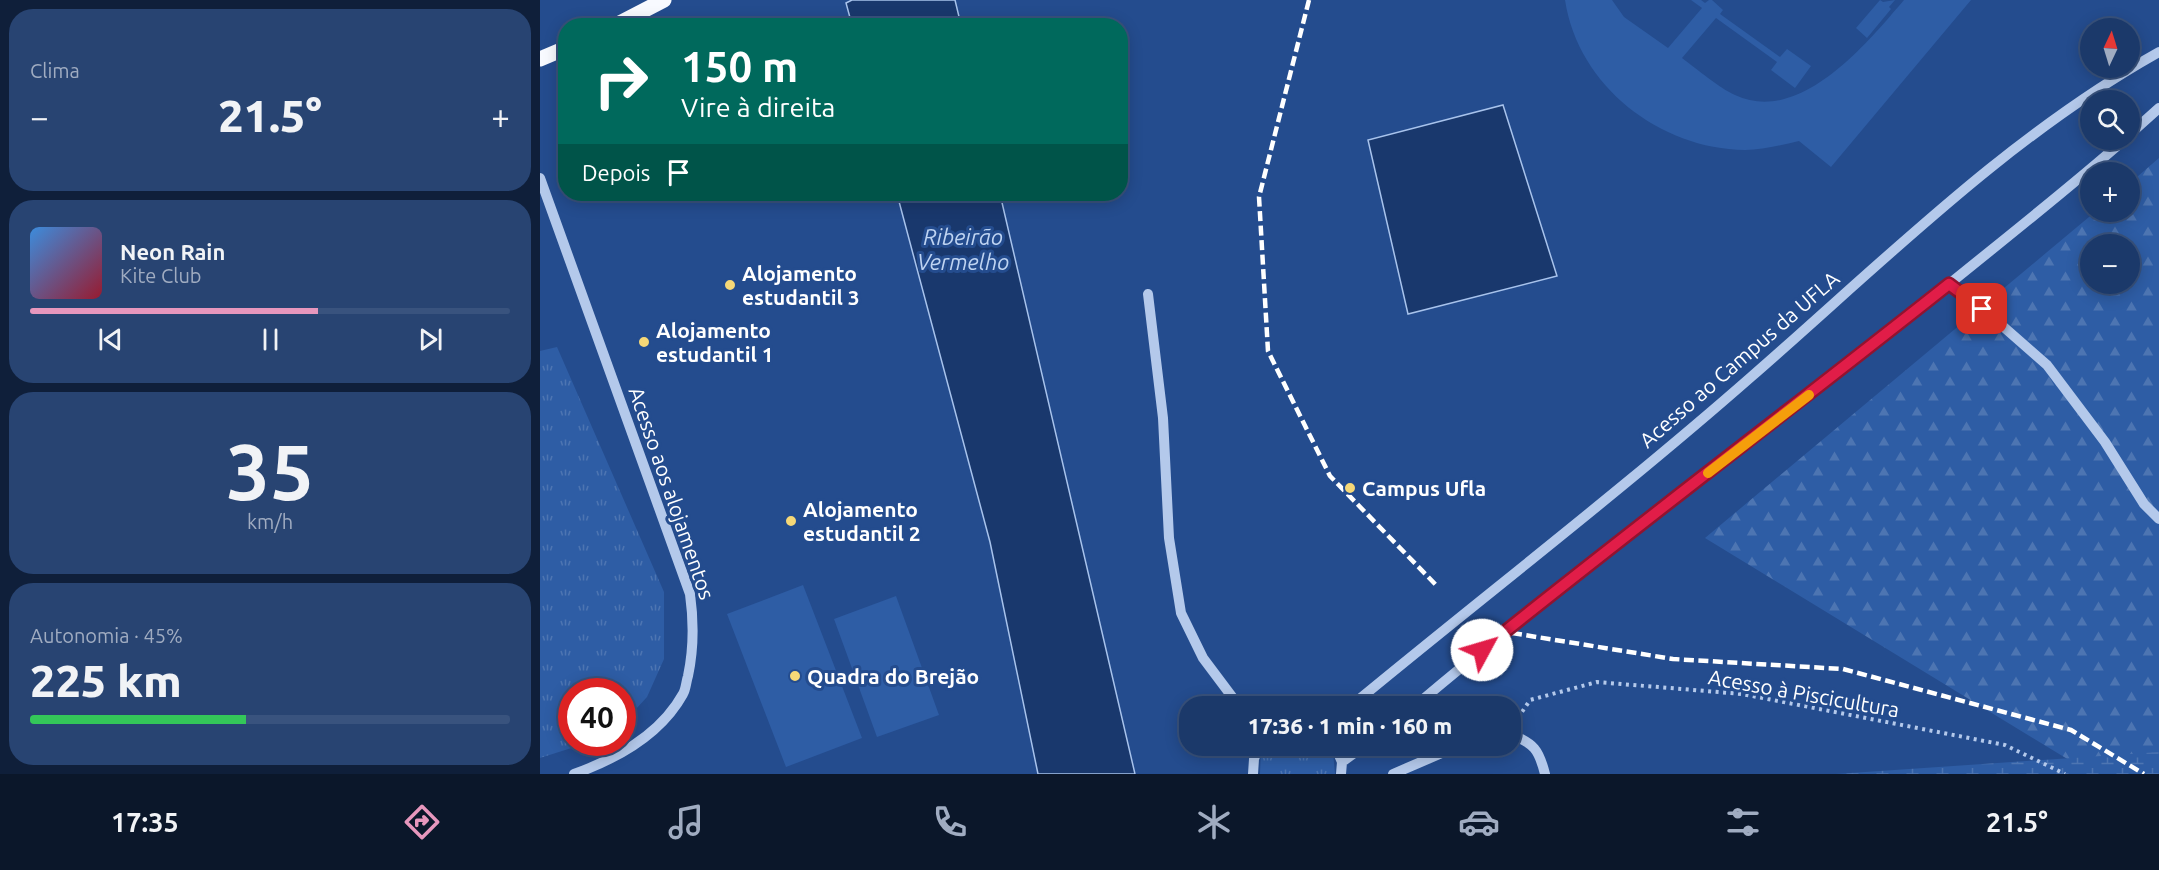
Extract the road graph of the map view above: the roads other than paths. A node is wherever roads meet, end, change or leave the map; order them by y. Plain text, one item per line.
1 (664, 0) edge
2 (629, 18) edge
3 (558, 51) edge
4 (2159, 52) edge
5 (540, 59) edge
6 (2159, 108) edge
7 (2140, 125) edge
8 (2113, 150) edge
9 (540, 178) edge
10 (1949, 284) junction
11 (1148, 294) dead end
12 (2159, 519) edge
13 (1232, 696) edge
14 (1363, 696) edge
15 (1427, 696) edge
16 (1521, 739) edge
17 (1255, 756) edge
18 (1339, 756) edge
19 (1350, 756) edge
20 (1435, 756) edge
21 (1342, 762) junction
22 (574, 774) edge
23 (1253, 774) edge
24 (1341, 774) edge
25 (1393, 774) edge
26 (1545, 774) edge

1 - 2 main road
3 - 5 main road
4 - 14 street, Acesso ao Campus da UFLA
6 - 7 street
8 - 10 street
9 - 22 street, Acesso aos alojamentos
10 - 12 street
10 - 15 street
11 - 13 street
16 - 26 street
17 - 23 street
18 - 21 street
19 - 21 street
20 - 25 street
21 - 24 street

